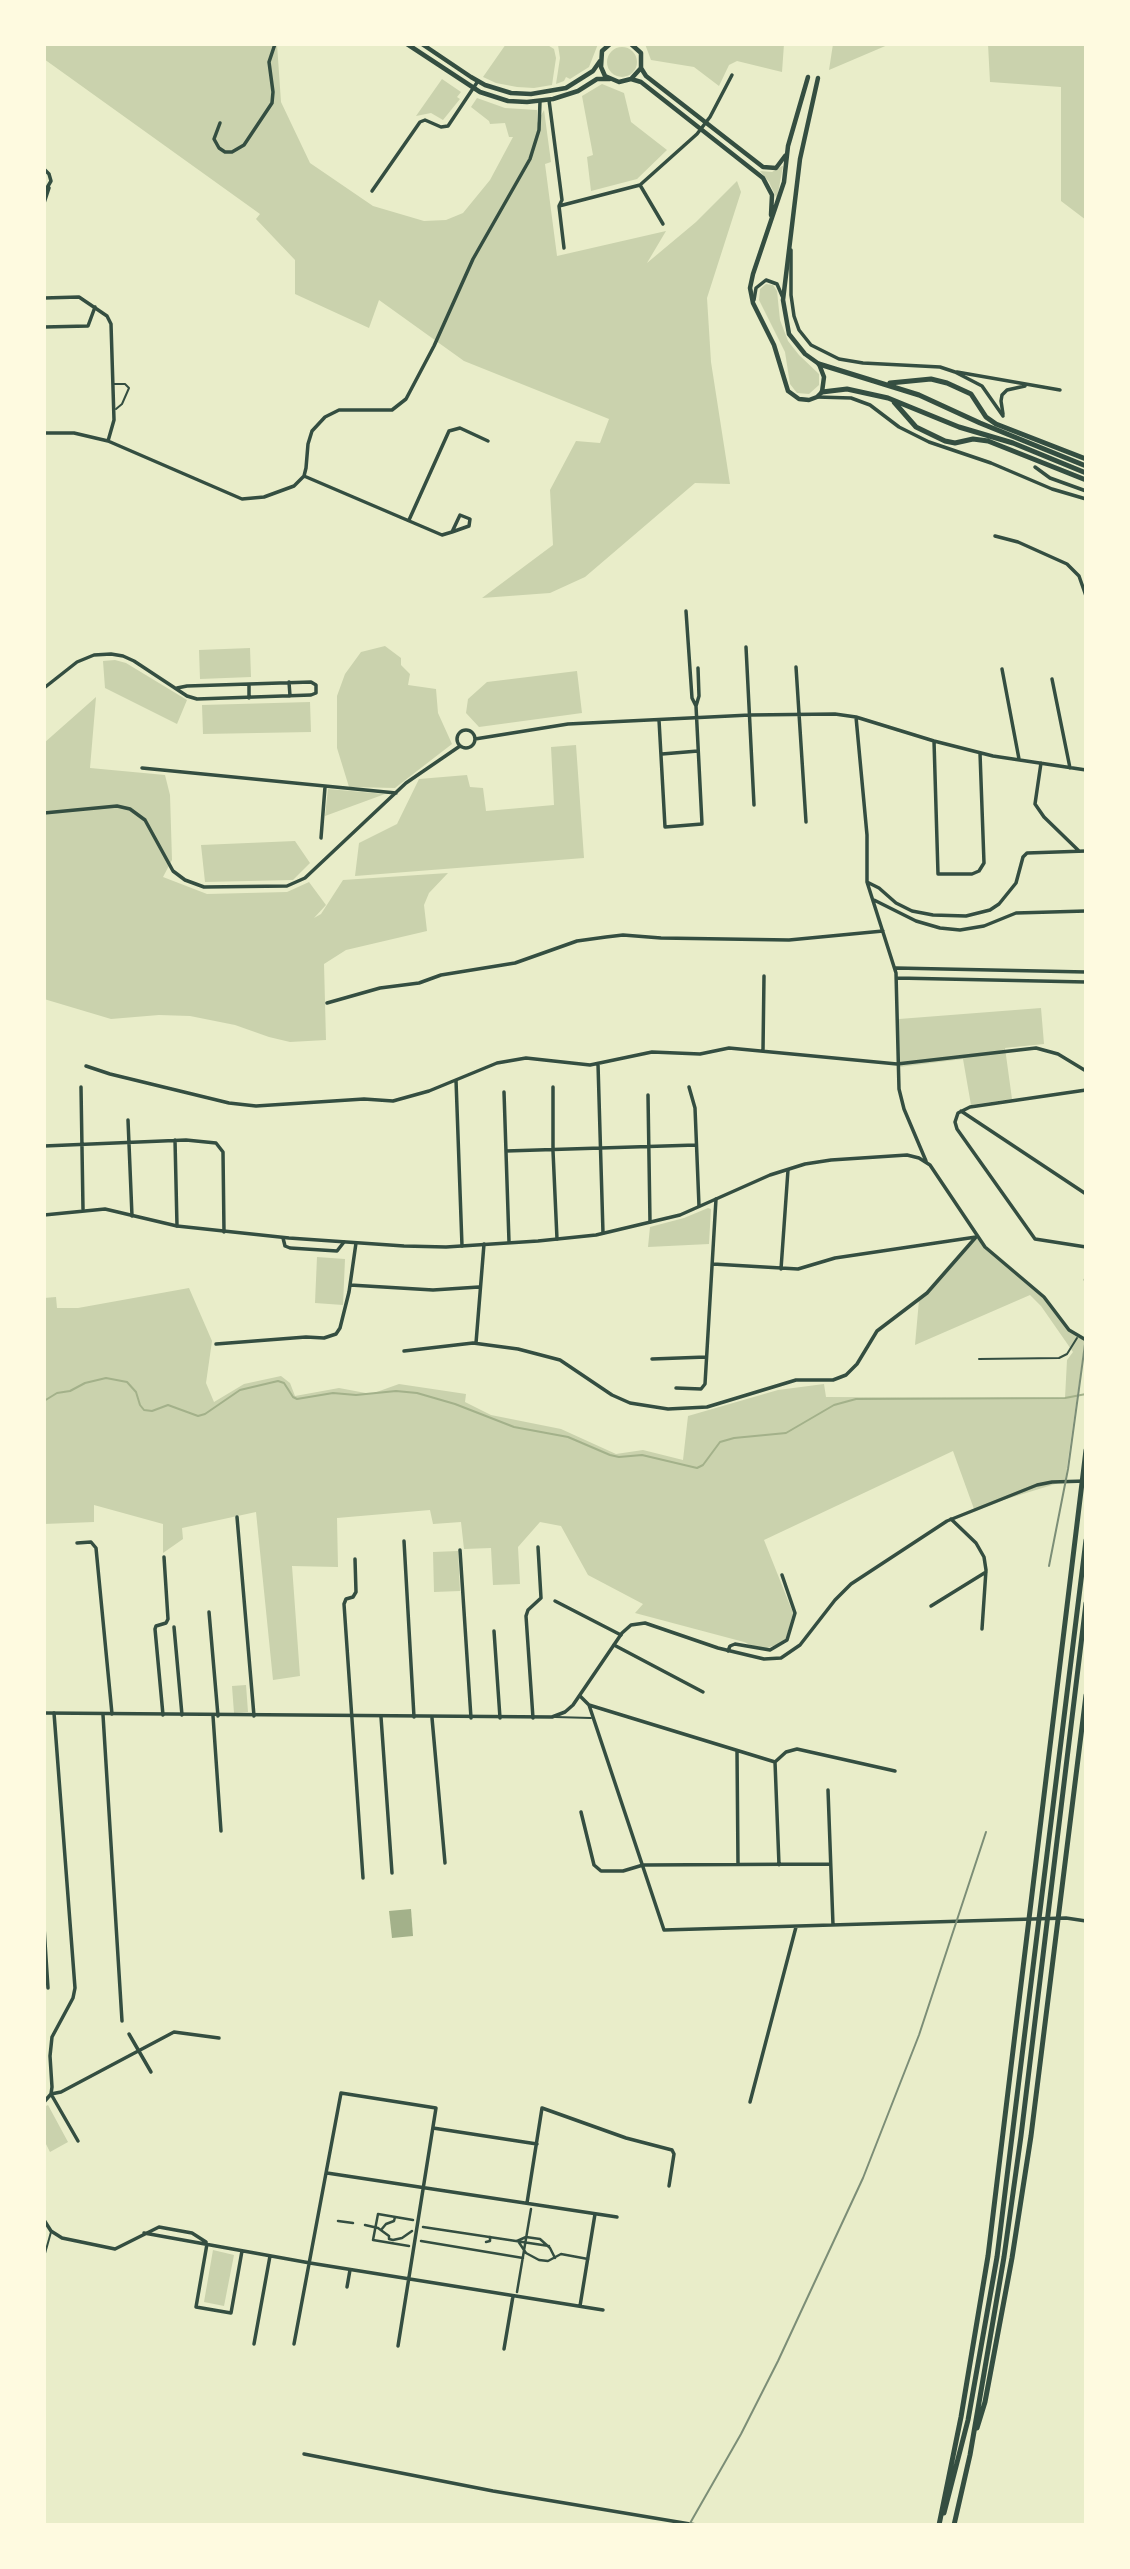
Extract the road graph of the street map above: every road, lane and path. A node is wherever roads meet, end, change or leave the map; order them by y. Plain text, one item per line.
1 (275, 44) edge
2 (407, 44) edge
3 (422, 44) edge
4 (610, 44) edge
5 (634, 45) edge
6 (600, 61) junction
7 (641, 68) junction
8 (732, 75) dead end
9 (808, 77) dead end
10 (818, 78) dead end
11 (610, 79) junction
12 (631, 79) junction
13 (478, 81) junction
14 (474, 89) junction
15 (549, 100) junction
16 (540, 101) junction
17 (220, 123) dead end
18 (706, 123) junction
19 (701, 128) junction
20 (788, 146) junction
21 (44, 169) edge
22 (640, 185) junction
23 (50, 186) junction
24 (372, 191) dead end
25 (44, 193) edge
26 (44, 202) edge
27 (559, 206) junction
28 (663, 224) dead end
29 (769, 230) junction
30 (790, 233) junction
31 (564, 248) dead end
32 (44, 298) edge
33 (783, 300) junction
34 (753, 303) junction
35 (96, 307) junction
36 (44, 327) edge
37 (819, 364) junction
38 (955, 372) junction
39 (882, 383) junction
40 (113, 384) junction
41 (1026, 385) junction
42 (1060, 390) dead end
43 (822, 392) junction
44 (817, 397) junction
45 (888, 398) junction
46 (114, 409) junction
47 (44, 433) edge
48 (108, 441) junction
49 (488, 441) dead end
50 (1086, 459) edge
51 (1086, 466) edge
52 (1035, 467) dead end
53 (1086, 472) edge
54 (304, 476) junction
55 (1086, 480) edge
56 (1086, 491) edge
57 (1086, 499) edge
58 (409, 520) junction
59 (452, 532) junction
60 (995, 536) dead end
61 (1086, 596) edge
62 (686, 611) dead end
63 (746, 647) dead end
64 (796, 667) dead end
65 (698, 668) dead end
66 (1002, 668) dead end
67 (1052, 679) dead end
68 (289, 682) junction
69 (248, 684) junction
70 (44, 687) edge
71 (177, 688) junction
72 (290, 696) junction
73 (249, 698) junction
74 (696, 706) junction
75 (798, 714) junction
76 (750, 715) junction
77 (856, 717) junction
78 (697, 718) junction
79 (659, 720) junction
80 (475, 739) junction
81 (934, 741) junction
82 (460, 746) junction
83 (698, 751) junction
84 (980, 753) junction
85 (661, 754) junction
86 (1019, 760) junction
87 (1041, 763) junction
88 (142, 768) dead end
89 (1070, 768) junction
90 (1086, 770) edge
91 (325, 787) junction
92 (396, 793) junction
93 (754, 805) dead end
94 (44, 813) edge
95 (806, 822) dead end
96 (321, 838) dead end
97 (1079, 851) junction
98 (1086, 851) edge
99 (867, 881) junction
100 (873, 899) junction
101 (1086, 911) edge
102 (883, 931) junction
103 (896, 968) junction
104 (1086, 972) edge
105 (764, 976) dead end
106 (897, 978) junction
107 (1086, 982) edge
108 (327, 1003) dead end
109 (763, 1050) junction
110 (598, 1064) junction
111 (897, 1064) junction
112 (86, 1066) dead end
113 (1086, 1071) edge
114 (456, 1080) junction
115 (81, 1087) dead end
116 (552, 1087) dead end
117 (689, 1087) dead end
118 (1086, 1090) edge
119 (504, 1092) dead end
120 (648, 1095) dead end
121 (961, 1111) junction
122 (128, 1120) dead end
123 (175, 1140) junction
124 (128, 1143) junction
125 (696, 1145) junction
126 (44, 1146) edge
127 (82, 1146) junction
128 (648, 1147) junction
129 (601, 1149) junction
130 (506, 1151) junction
131 (552, 1151) junction
132 (926, 1161) junction
133 (788, 1168) junction
134 (1086, 1194) edge
135 (716, 1199) junction
136 (699, 1207) junction
137 (83, 1209) junction
138 (44, 1215) edge
139 (132, 1216) junction
140 (650, 1222) junction
141 (177, 1226) junction
142 (224, 1232) junction
143 (603, 1233) junction
144 (976, 1237) junction
145 (282, 1238) junction
146 (557, 1239) junction
147 (344, 1242) junction
148 (509, 1242) junction
149 (356, 1243) junction
150 (484, 1244) junction
151 (462, 1246) junction
152 (1086, 1247) edge
153 (713, 1264) junction
154 (781, 1269) junction
155 (1086, 1274) edge
156 (1085, 1280) edge
157 (350, 1284) junction
158 (479, 1287) junction
159 (1078, 1337) junction
160 (1086, 1340) edge
161 (476, 1343) junction
162 (216, 1344) dead end
163 (404, 1351) dead end
164 (706, 1357) junction
165 (653, 1359) dead end
166 (979, 1359) dead end
167 (676, 1388) dead end
168 (1086, 1450) edge
169 (1086, 1481) edge
170 (237, 1517) dead end
171 (951, 1519) junction
172 (404, 1541) dead end
173 (1086, 1541) edge
174 (77, 1543) dead end
175 (538, 1547) dead end
176 (460, 1549) dead end
177 (164, 1557) dead end
178 (355, 1559) dead end
179 (986, 1572) junction
180 (782, 1575) dead end
181 (555, 1601) dead end
182 (1086, 1603) edge
183 (931, 1606) dead end
184 (209, 1612) dead end
185 (174, 1627) dead end
186 (982, 1629) dead end
187 (494, 1631) dead end
188 (621, 1635) junction
189 (614, 1645) junction
190 (729, 1651) junction
191 (703, 1692) dead end
192 (1086, 1695) edge
193 (580, 1696) junction
194 (589, 1705) junction
195 (44, 1713) edge
196 (54, 1713) junction
197 (112, 1714) junction
198 (103, 1715) junction
199 (163, 1715) junction
200 (182, 1715) junction
201 (216, 1716) junction
202 (254, 1716) junction
203 (352, 1716) junction
204 (381, 1717) junction
205 (414, 1717) junction
206 (555, 1717) junction
207 (432, 1718) junction
208 (471, 1718) junction
209 (500, 1718) junction
210 (533, 1718) junction
211 (593, 1718) junction
212 (737, 1751) junction
213 (775, 1762) junction
214 (895, 1771) dead end
215 (828, 1790) dead end
216 (581, 1812) dead end
217 (221, 1831) dead end
218 (445, 1863) dead end
219 (738, 1864) junction
220 (830, 1864) junction
221 (643, 1865) junction
222 (779, 1865) junction
223 (392, 1872) dead end
224 (363, 1878) dead end
225 (1086, 1921) edge
226 (833, 1925) junction
227 (44, 1927) edge
228 (796, 1927) junction
229 (48, 1988) dead end
230 (122, 2021) dead end
231 (129, 2034) dead end
232 (219, 2038) dead end
233 (139, 2050) junction
234 (151, 2072) dead end
235 (51, 2094) junction
236 (44, 2102) edge
237 (750, 2102) dead end
238 (433, 2128) junction
239 (78, 2141) dead end
240 (537, 2144) junction
241 (327, 2173) junction
242 (669, 2186) dead end
243 (423, 2188) junction
244 (527, 2203) junction
245 (531, 2209) dead end
246 (595, 2214) junction
247 (395, 2217) junction
248 (617, 2217) dead end
249 (44, 2220) edge
250 (413, 2220) dead end
251 (338, 2221) dead end
252 (353, 2223) dead end
253 (365, 2225) dead end
254 (376, 2227) junction
255 (423, 2227) dead end
256 (380, 2230) junction
257 (51, 2231) junction
258 (412, 2231) dead end
259 (144, 2233) junction
260 (491, 2237) junction
261 (526, 2237) junction
262 (421, 2241) dead end
263 (457, 2241) dead end
264 (518, 2241) junction
265 (486, 2242) dead end
266 (525, 2243) junction
267 (207, 2244) junction
268 (478, 2245) dead end
269 (409, 2246) dead end
270 (549, 2246) junction
271 (458, 2247) junction
272 (242, 2250) junction
273 (475, 2250) junction
274 (524, 2251) junction
275 (270, 2256) junction
276 (44, 2257) edge
277 (523, 2258) junction
278 (555, 2258) junction
279 (588, 2259) junction
280 (310, 2263) junction
281 (349, 2270) junction
282 (408, 2279) junction
283 (347, 2287) dead end
284 (515, 2294) junction
285 (580, 2306) junction
286 (603, 2310) dead end
287 (254, 2344) dead end
288 (294, 2344) dead end
289 (398, 2346) dead end
290 (505, 2349) dead end
291 (304, 2454) dead end
292 (970, 2455) junction
293 (696, 2525) edge
294 (940, 2525) edge
295 (954, 2525) edge

1 - 17 street
2 - 14 main road
3 - 13 main road
4 - 6 main road
5 - 7 main road
6 - 11 main road
6 - 13 main road
7 - 12 main road
7 - 18 main road
8 - 18 street
9 - 20 main road
10 - 30 main road
11 - 12 main road
11 - 15 main road
12 - 19 main road
13 - 14 street
14 - 16 main road
14 - 24 street
15 - 16 main road
15 - 27 street
16 - 54 street
18 - 19 street
18 - 20 main road
19 - 22 street
19 - 29 main road
20 - 29 main road
21 - 23 street
22 - 27 street
22 - 28 street
23 - 25 street
23 - 26 street
27 - 31 street
29 - 34 main road
30 - 33 main road
30 - 38 street
32 - 35 street
33 - 34 street
33 - 37 main road
34 - 44 main road
35 - 36 street
35 - 40 street
37 - 39 highway
37 - 43 main road
38 - 41 street
38 - 41 street
39 - 50 highway
39 - 51 highway
40 - 46 street
40 - 46 lane
41 - 42 street
43 - 44 main road
43 - 45 highway
44 - 57 street
45 - 53 highway
45 - 55 highway
46 - 48 street
47 - 48 street
48 - 54 street
49 - 58 street
52 - 56 street
54 - 58 street
58 - 59 street
59 - 59 street
60 - 61 street
62 - 74 street
63 - 76 street
64 - 75 street
65 - 74 street
66 - 86 street
67 - 89 street
68 - 69 street
68 - 72 street
68 - 72 street
69 - 71 street
69 - 73 street
70 - 71 street
71 - 73 street
72 - 73 street
74 - 78 street
75 - 76 street
75 - 77 street
75 - 95 street
76 - 78 street
76 - 93 street
77 - 81 street
77 - 99 street
78 - 79 street
78 - 83 street
79 - 80 street
79 - 85 street
80 - 82 street
80 - 82 street
81 - 84 street
81 - 84 street
82 - 92 street
83 - 85 street
83 - 85 street
84 - 86 street
86 - 87 street
87 - 89 street
87 - 97 street
88 - 91 street
89 - 90 street
91 - 92 street
91 - 96 street
92 - 94 street
97 - 98 street
97 - 99 street
99 - 100 street
100 - 101 street
100 - 102 street
102 - 103 street
102 - 108 street
103 - 104 street
103 - 106 street
105 - 109 street
106 - 107 street
106 - 111 street
109 - 110 street
109 - 111 street
110 - 114 street
110 - 129 street
111 - 113 street
111 - 132 street
112 - 114 street
114 - 151 street
115 - 127 street
116 - 131 street
117 - 125 street
118 - 121 street
119 - 130 street
120 - 128 street
121 - 134 street
121 - 152 street
122 - 124 street
123 - 124 street
123 - 141 street
123 - 142 street
124 - 127 street
124 - 139 street
125 - 128 street
125 - 136 street
126 - 127 street
127 - 137 street
128 - 129 street
128 - 140 street
129 - 131 street
129 - 143 street
130 - 131 street
130 - 148 street
131 - 146 street
132 - 133 street
132 - 144 street
133 - 135 street
133 - 154 street
135 - 136 street
135 - 153 street
136 - 140 street
137 - 138 street
137 - 139 street
139 - 141 street
140 - 143 street
141 - 142 street
142 - 145 street
143 - 146 street
144 - 154 street
144 - 159 street
144 - 161 street
145 - 147 street
145 - 147 street
146 - 148 street
147 - 149 street
148 - 150 street
149 - 151 street
149 - 157 street
150 - 151 street
150 - 158 street
153 - 154 street
153 - 164 street
155 - 156 street
157 - 158 street
157 - 162 street
158 - 161 street
159 - 160 street
159 - 166 lane
161 - 163 street
164 - 165 street
164 - 167 street
168 - 294 highway
169 - 171 street
170 - 202 street
171 - 179 street
171 - 190 street
172 - 205 street
173 - 294 highway
174 - 197 street
175 - 210 street
176 - 208 street
177 - 199 street
178 - 203 street
179 - 183 street
179 - 186 street
180 - 190 street
181 - 188 street
182 - 292 highway
184 - 201 street
185 - 200 street
187 - 209 street
188 - 189 street
188 - 190 street
189 - 191 street
189 - 193 street
192 - 292 highway
193 - 194 street
193 - 206 street
194 - 211 street
194 - 212 street
195 - 196 street
196 - 198 street
196 - 235 street
197 - 198 street
197 - 199 street
198 - 230 street
199 - 200 street
200 - 201 street
201 - 202 street
201 - 217 street
202 - 203 street
203 - 204 street
203 - 224 street
204 - 205 street
204 - 223 street
205 - 207 street
206 - 210 street
206 - 211 lane
207 - 208 street
207 - 218 street
208 - 209 street
209 - 210 street
211 - 221 street
212 - 213 street
212 - 219 street
213 - 214 street
213 - 222 street
215 - 220 street
216 - 221 street
219 - 221 street
219 - 222 street
220 - 222 street
220 - 226 street
221 - 228 street
225 - 226 street
226 - 228 street
227 - 229 street
228 - 237 street
231 - 233 street
232 - 233 street
233 - 234 street
233 - 235 street
235 - 236 street
235 - 239 street
238 - 240 street
238 - 241 street
238 - 243 street
240 - 242 street
240 - 244 street
241 - 243 street
241 - 280 street
243 - 244 street
243 - 282 street
244 - 246 street
245 - 261 street
246 - 248 street
246 - 279 street
247 - 250 street
247 - 254 street
247 - 256 street
249 - 257 street
251 - 252 street
253 - 254 street
254 - 256 street
254 - 269 street
255 - 260 street
256 - 258 street
257 - 259 street
257 - 276 lane
259 - 267 street
259 - 267 street
260 - 264 street
260 - 265 street
261 - 264 street
261 - 266 street
261 - 270 street
262 - 271 street
263 - 271 street
264 - 266 street
264 - 274 street
266 - 270 street
266 - 274 street
267 - 272 street
267 - 272 street
268 - 273 street
270 - 278 street
271 - 273 street
272 - 275 street
273 - 277 street
274 - 277 street
274 - 278 street
275 - 280 street
275 - 287 street
277 - 284 street
278 - 279 street
279 - 285 street
280 - 281 street
280 - 288 street
281 - 282 street
281 - 283 street
282 - 284 street
282 - 289 street
284 - 285 street
284 - 290 street
285 - 286 street
291 - 293 street
292 - 295 highway

